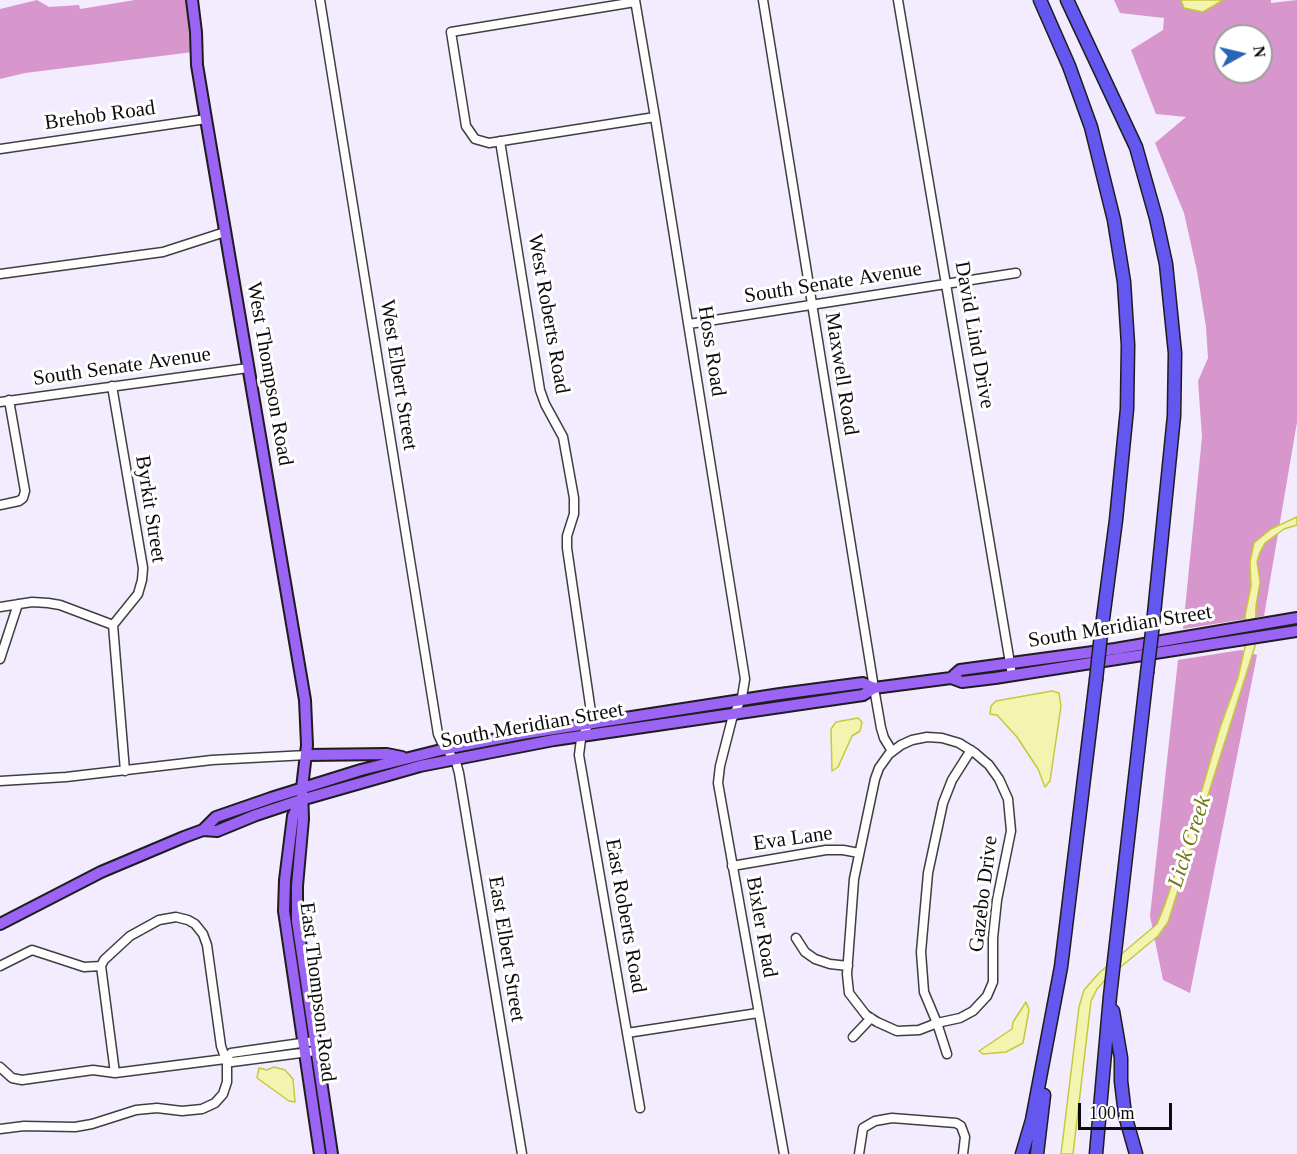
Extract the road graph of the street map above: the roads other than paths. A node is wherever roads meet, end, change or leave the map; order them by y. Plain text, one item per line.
1 (192, 0) edge
2 (320, 0) edge
3 (763, 0) edge
4 (898, 0) edge
5 (1040, 0) edge
6 (1067, 0) edge
7 (635, 1) edge
8 (655, 117) junction
9 (206, 119) junction
10 (500, 141) junction
11 (0, 149) edge
12 (225, 232) junction
13 (1016, 273) dead end
14 (0, 274) edge
15 (946, 283) junction
16 (812, 304) junction
17 (689, 324) junction
18 (248, 368) junction
19 (112, 386) junction
20 (5, 401) edge
21 (0, 505) edge
22 (18, 604) junction
23 (0, 607) edge
24 (1297, 618) edge
25 (113, 626) junction
26 (1297, 631) edge
27 (0, 659) edge
28 (1010, 664) junction
29 (1011, 675) junction
30 (951, 678) junction
31 (874, 688) junction
32 (738, 707) junction
33 (586, 730) junction
34 (971, 750) junction
35 (892, 751) junction
36 (449, 754) junction
37 (307, 755) junction
38 (408, 758) junction
39 (125, 771) junction
40 (0, 781) edge
41 (302, 788) junction
42 (301, 800) junction
43 (203, 830) junction
44 (859, 853) junction
45 (732, 866) junction
46 (0, 924) edge
47 (796, 938) dead end
48 (0, 966) edge
49 (101, 966) junction
50 (848, 966) junction
51 (1056, 996) junction
52 (1110, 996) junction
53 (758, 1013) junction
54 (871, 1018) junction
55 (937, 1023) junction
56 (627, 1033) junction
57 (853, 1037) dead end
58 (316, 1046) junction
59 (303, 1048) junction
60 (947, 1054) dead end
61 (225, 1059) junction
62 (0, 1066) edge
63 (115, 1073) junction
64 (640, 1108) dead end
65 (0, 1128) edge
66 (320, 1154) edge
67 (332, 1154) edge
68 (522, 1154) edge
69 (783, 1154) edge
70 (859, 1154) edge
71 (963, 1154) edge
72 (1022, 1154) edge
73 (1036, 1154) edge
74 (1096, 1154) edge
75 (1136, 1154) edge

1 - 9 main road, West Thompson Road
2 - 36 street, West Elbert Street
3 - 16 street, Maxwell Road
4 - 15 street, David Lind Drive
5 - 51 highway, bridge
6 - 52 highway, bridge
7 - 8 street, Hoss Road
7 - 10 street
8 - 10 street
8 - 17 street, Hoss Road
9 - 11 street, Brehob Road
9 - 12 main road, West Thompson Road
10 - 33 street, West Roberts Road
12 - 14 street
12 - 18 main road, West Thompson Road
13 - 15 street, South Senate Avenue
15 - 16 street, South Senate Avenue
15 - 28 street, David Lind Drive
16 - 17 street, South Senate Avenue
16 - 31 street, Maxwell Road
17 - 32 street, Hoss Road
18 - 19 street, South Senate Avenue
18 - 37 main road, West Thompson Road
19 - 20 street, South Senate Avenue
19 - 25 street, Byrkit Street
20 - 21 street
22 - 23 street
22 - 25 street
22 - 27 street
24 - 28 main road, South Meridian Street
25 - 39 street
26 - 29 main road, South Meridian Street
28 - 29 street, David Lind Drive
28 - 30 main road, South Meridian Street
29 - 30 main road, South Meridian Street
30 - 31 main road, South Meridian Street
31 - 32 main road, South Meridian Street
31 - 35 street, Maxwell Road
32 - 33 main road, South Meridian Street
32 - 45 street, Bixler Road
33 - 36 main road, South Meridian Street
33 - 56 street, East Roberts Road
34 - 35 street
34 - 55 street
34 - 55 street, Gazebo Drive
35 - 44 street
36 - 38 main road, South Meridian Street
36 - 42 main road, South Meridian Street
36 - 68 street, East Elbert Street
37 - 38 main road, South Meridian Street
37 - 39 street, South Meridian Street
37 - 41 main road, East Thompson Road
38 - 41 main road, South Meridian Street
39 - 40 street, South Meridian Street
41 - 42 main road, East Thompson Road
41 - 43 main road, South Meridian Street
42 - 43 main road, South Meridian Street
42 - 58 main road, East Thompson Road
42 - 59 main road, East Thompson Road
43 - 46 main road, South Meridian Street
44 - 45 street, Eva Lane
44 - 50 street
45 - 53 street, Bixler Road
47 - 50 street
48 - 49 street
49 - 61 street
49 - 63 street
50 - 54 street
51 - 72 highway
51 - 73 highway
52 - 74 highway
52 - 75 highway
53 - 56 street
53 - 69 street, Bixler Road
54 - 55 street, Gazebo Drive
54 - 57 street
55 - 60 street
56 - 64 street, East Roberts Road
58 - 59 street
58 - 67 main road, East Thompson Road
59 - 61 street
59 - 66 main road, East Thompson Road
61 - 63 street
61 - 65 street
62 - 63 street
70 - 71 street

